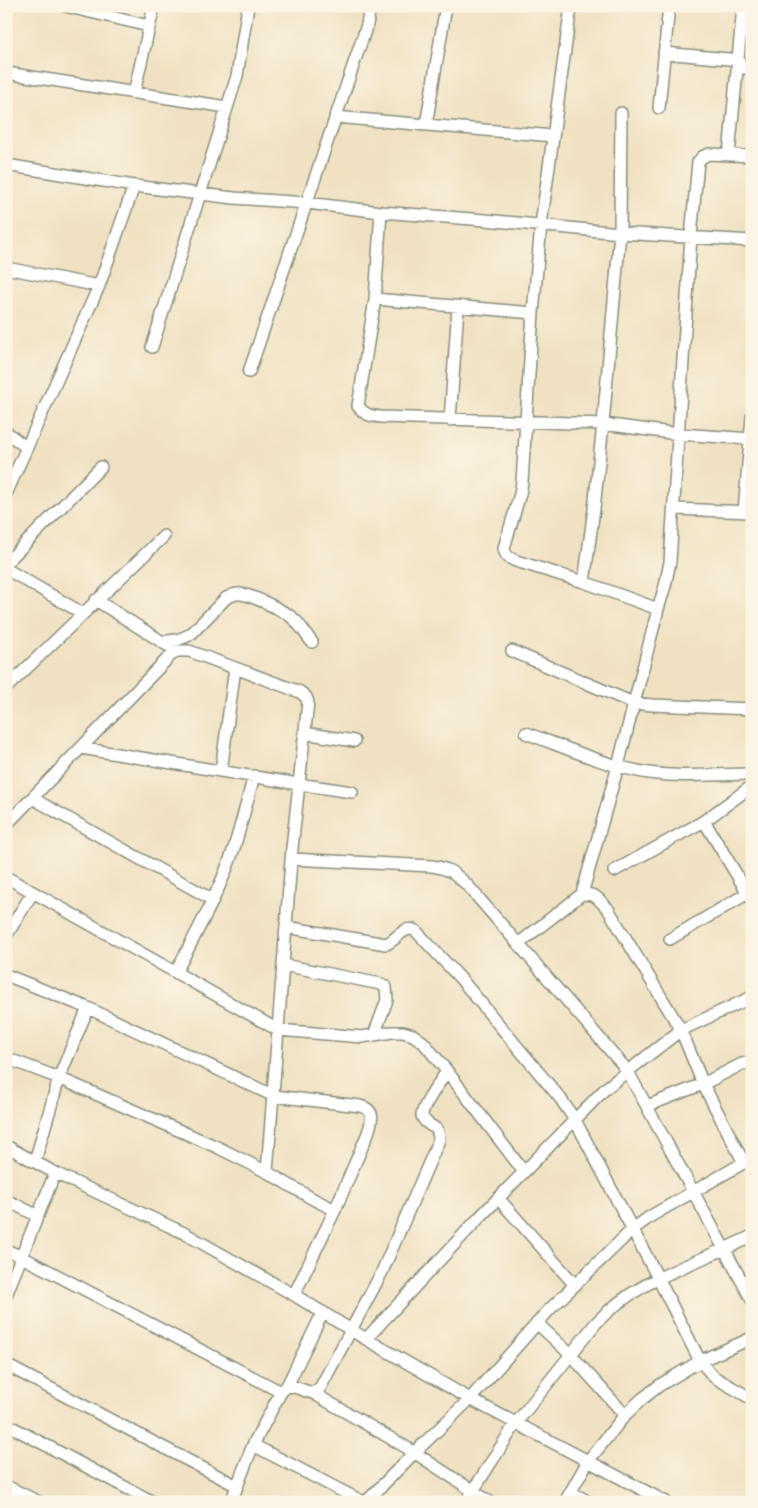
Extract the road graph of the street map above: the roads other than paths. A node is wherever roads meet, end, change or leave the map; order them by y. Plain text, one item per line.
1 (67, 6) edge
2 (154, 6) edge
3 (248, 6) edge
4 (370, 6) edge
5 (446, 6) edge
6 (571, 6) edge
7 (669, 6) edge
8 (743, 6) edge
9 (149, 26) junction
10 (664, 53) junction
11 (738, 64) junction
12 (752, 68) edge
13 (6, 73) edge
14 (134, 93) junction
15 (227, 107) junction
16 (659, 108) dead end
17 (621, 113) dead end
18 (335, 117) junction
19 (426, 125) junction
20 (553, 136) junction
21 (729, 155) junction
22 (752, 156) edge
23 (6, 165) edge
24 (134, 186) junction
25 (200, 194) junction
26 (307, 203) junction
27 (382, 212) junction
28 (541, 225) junction
29 (620, 232) junction
30 (691, 236) junction
31 (752, 241) edge
32 (6, 268) edge
33 (99, 286) junction
34 (375, 299) junction
35 (458, 307) junction
36 (533, 313) junction
37 (152, 347) dead end
38 (249, 372) dead end
39 (752, 417) edge
40 (450, 420) junction
41 (525, 423) junction
42 (603, 424) junction
43 (6, 432) edge
44 (679, 434) junction
45 (751, 439) edge
46 (27, 448) junction
47 (101, 468) dead end
48 (6, 494) edge
49 (674, 509) junction
50 (748, 512) edge
51 (164, 536) dead end
52 (6, 563) edge
53 (6, 569) edge
54 (584, 582) junction
55 (96, 600) junction
56 (658, 609) junction
57 (82, 613) junction
58 (163, 642) junction
59 (312, 642) dead end
60 (177, 651) junction
61 (512, 651) dead end
62 (235, 668) junction
63 (6, 688) edge
64 (633, 703) junction
65 (752, 708) edge
66 (304, 733) junction
67 (526, 733) dead end
68 (354, 741) dead end
69 (81, 748) junction
70 (618, 766) junction
71 (221, 771) junction
72 (752, 774) edge
73 (254, 776) junction
74 (298, 784) junction
75 (752, 786) edge
76 (352, 792) dead end
77 (32, 798) junction
78 (704, 820) junction
79 (6, 825) edge
80 (291, 859) junction
81 (614, 870) dead end
82 (6, 877) edge
83 (33, 892) junction
84 (582, 894) junction
85 (750, 897) edge
86 (213, 900) junction
87 (286, 927) junction
88 (6, 936) edge
89 (670, 939) dead end
90 (518, 944) junction
91 (283, 964) junction
92 (176, 972) junction
93 (6, 975) edge
94 (752, 997) edge
95 (88, 1008) junction
96 (278, 1030) junction
97 (681, 1030) junction
98 (374, 1035) junction
99 (6, 1058) edge
100 (752, 1067) edge
101 (447, 1070) junction
102 (627, 1070) junction
103 (59, 1078) junction
104 (703, 1084) junction
105 (274, 1096) junction
106 (647, 1106) junction
107 (575, 1120) junction
108 (6, 1146) edge
109 (748, 1160) edge
110 (35, 1161) junction
111 (56, 1172) junction
112 (267, 1172) junction
113 (524, 1172) junction
114 (693, 1192) junction
115 (498, 1198) junction
116 (6, 1200) edge
117 (335, 1210) junction
118 (38, 1216) junction
119 (633, 1228) junction
120 (752, 1236) edge
121 (6, 1250) edge
122 (725, 1250) junction
123 (22, 1256) junction
124 (658, 1278) junction
125 (575, 1285) junction
126 (6, 1295) edge
127 (294, 1295) junction
128 (752, 1300) edge
129 (323, 1312) junction
130 (537, 1323) junction
131 (350, 1329) junction
132 (752, 1338) edge
133 (366, 1339) junction
134 (571, 1355) junction
135 (700, 1361) junction
136 (6, 1364) edge
137 (284, 1389) junction
138 (313, 1393) junction
139 (470, 1399) junction
140 (752, 1399) edge
141 (625, 1414) junction
142 (516, 1423) junction
143 (6, 1424) edge
144 (253, 1445) junction
145 (414, 1453) junction
146 (588, 1461) junction
147 (6, 1486) edge
148 (237, 1486) junction
149 (473, 1491) junction
150 (568, 1497) edge
151 (39, 1502) edge
152 (153, 1502) edge
153 (231, 1502) edge
154 (364, 1502) edge
155 (466, 1502) edge
156 (490, 1502) edge
157 (589, 1502) edge
158 (666, 1502) edge

1 - 9 street
2 - 9 street
3 - 15 street
4 - 18 street
5 - 19 street
6 - 20 street
7 - 10 street
8 - 11 street
9 - 14 street
10 - 11 street
10 - 16 street
11 - 12 street
11 - 21 street
13 - 14 street
14 - 15 street
15 - 25 street
17 - 29 street
18 - 19 street
18 - 26 street
19 - 20 street
20 - 28 street
21 - 22 street
21 - 30 street
23 - 24 street
24 - 25 street
24 - 33 street
25 - 26 street
25 - 37 street
26 - 27 street
26 - 38 street
27 - 28 street
27 - 34 street
28 - 29 street
28 - 36 street
29 - 30 street
29 - 42 street
30 - 31 street
30 - 44 street
32 - 33 street
33 - 46 street
34 - 35 street
34 - 40 street
35 - 36 street
35 - 40 street
36 - 41 street
39 - 45 street
40 - 41 street
41 - 42 street
41 - 54 street
42 - 44 street
42 - 54 street
43 - 46 street
44 - 45 street
44 - 49 street
45 - 50 street
46 - 48 street
47 - 52 street
49 - 50 street
49 - 56 street
51 - 55 street
53 - 57 street
54 - 56 street
55 - 57 street
55 - 58 street
56 - 64 street
57 - 63 street
58 - 59 street
58 - 60 street
60 - 62 street
60 - 69 street
61 - 64 street
62 - 66 street
62 - 71 street
64 - 65 street
64 - 70 street
66 - 68 street
66 - 74 street
67 - 70 street
69 - 71 street
69 - 77 street
70 - 72 street
70 - 84 street
71 - 73 street
73 - 74 street
73 - 86 street
74 - 76 street
74 - 80 street
75 - 78 street
77 - 79 street
77 - 86 street
78 - 81 street
78 - 85 street
80 - 87 street
80 - 90 street
82 - 83 street
83 - 88 street
83 - 92 street
84 - 90 street
84 - 97 street
85 - 89 street
86 - 92 street
87 - 91 street
87 - 107 street
90 - 102 street
91 - 96 street
91 - 98 street
92 - 96 street
93 - 95 street
94 - 97 street
95 - 103 street
95 - 105 street
96 - 98 street
96 - 105 street
97 - 102 street
97 - 104 street
98 - 101 street
99 - 103 street
100 - 104 street
101 - 113 street
101 - 131 street
102 - 106 street
102 - 107 street
103 - 110 street
103 - 112 street
104 - 106 street
104 - 109 street
105 - 112 street
105 - 117 street
106 - 114 street
107 - 113 street
107 - 119 street
108 - 110 street
109 - 114 street
110 - 111 street
111 - 118 street
111 - 127 street
112 - 117 street
113 - 115 street
114 - 119 street
114 - 122 street
115 - 125 street
115 - 133 street
116 - 118 street
117 - 127 street
118 - 123 street
119 - 124 street
119 - 125 street
120 - 122 street
121 - 123 street
122 - 124 street
122 - 128 street
123 - 126 street
123 - 137 street
124 - 134 street
124 - 135 street
125 - 130 street
127 - 129 street
129 - 131 street
129 - 137 street
130 - 134 street
130 - 139 street
131 - 133 street
131 - 138 street
132 - 135 street
133 - 139 street
134 - 141 street
134 - 142 street
135 - 140 street
135 - 141 street
136 - 148 street
137 - 138 street
137 - 144 street
138 - 145 street
139 - 142 street
139 - 145 street
141 - 146 street
142 - 146 street
142 - 149 street
143 - 152 street
144 - 148 street
144 - 154 street
145 - 149 street
145 - 154 street
146 - 150 street
146 - 158 street
147 - 151 street
148 - 153 street
149 - 155 street
149 - 156 street
150 - 157 street

